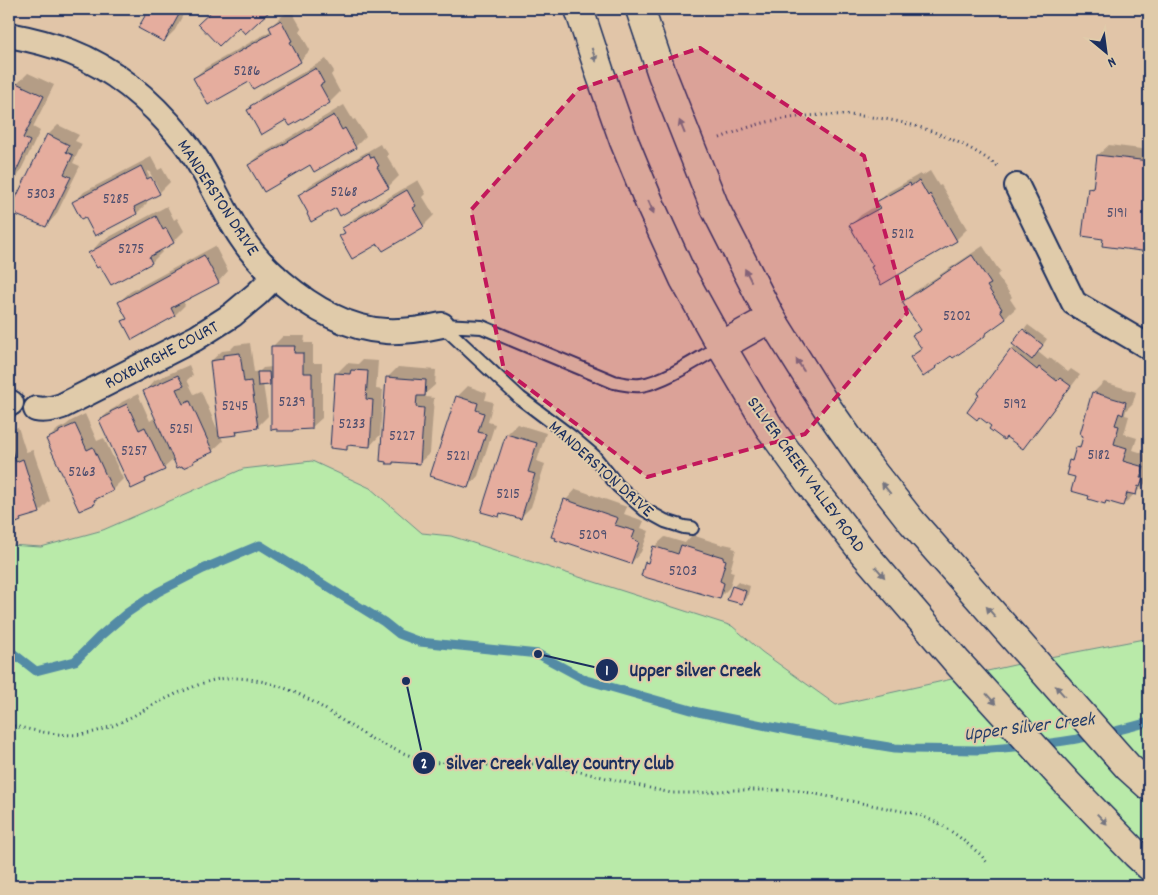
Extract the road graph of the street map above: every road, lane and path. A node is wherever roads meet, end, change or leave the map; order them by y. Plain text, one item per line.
1 (579, 9) edge
2 (640, 9) edge
3 (9, 35) edge
4 (691, 148) junction
5 (1017, 186) joint
6 (276, 276) junction
7 (770, 318) junction
8 (442, 325) junction
9 (721, 346) junction
10 (1149, 347) edge
11 (36, 409) dead end
12 (692, 528) dead end
13 (9, 725) edge
14 (1149, 786) edge
15 (988, 864) dead end
16 (1149, 866) edge

1 -> 9 main road, SILVER CREEK VALLEY ROAD
4 -> 2 main road
3 - 6 street, MANDERSTON DRIVE
4 - 5 path
7 -> 4 main road
5 - 10 street
6 - 8 street, MANDERSTON DRIVE
6 - 11 street, ROXBURGHE COURT
7 - 9 main road
14 -> 7 main road
8 - 9 lane
8 - 12 lane, MANDERSTON DRIVE
9 -> 16 main road, SILVER CREEK VALLEY ROAD
13 - 15 path

